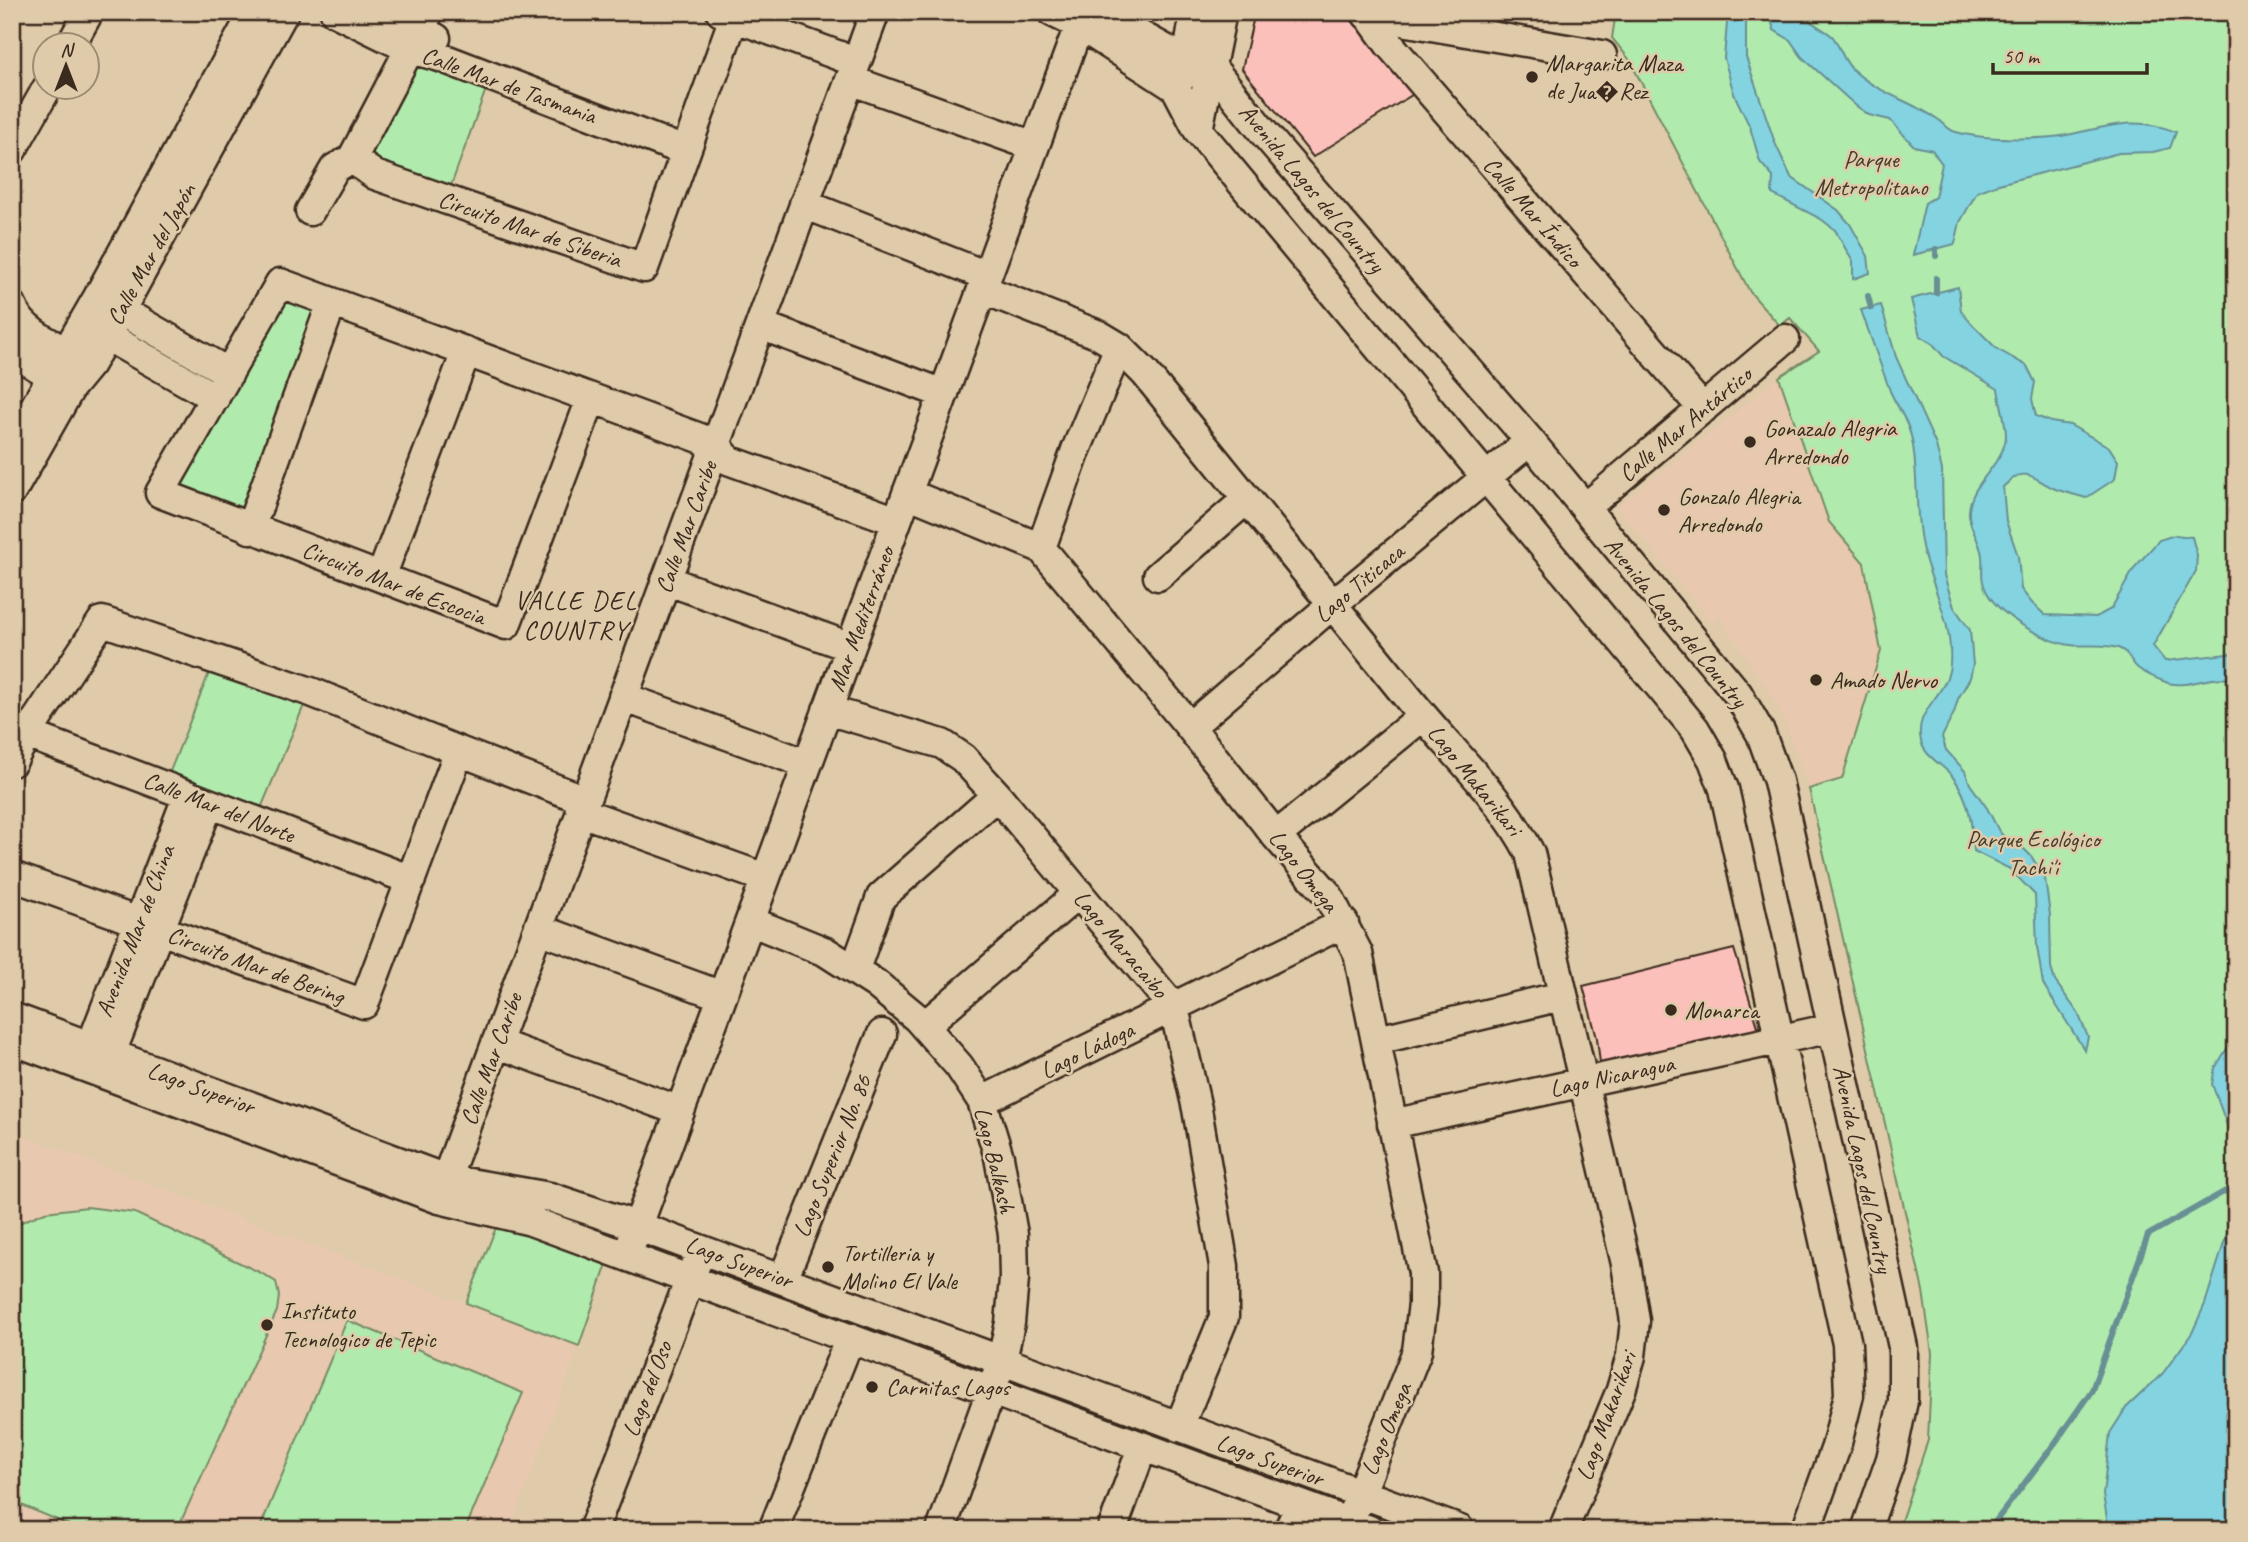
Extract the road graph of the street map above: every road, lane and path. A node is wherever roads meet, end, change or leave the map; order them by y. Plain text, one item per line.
1 (89, 12) edge
2 (254, 12) edge
3 (284, 12) edge
4 (335, 12) edge
5 (382, 12) edge
6 (875, 12) edge
7 (1052, 12) edge
8 (1195, 12) edge
9 (1222, 12) edge
10 (1366, 14) edge
11 (727, 15) edge
12 (1087, 17) edge
13 (418, 30) edge
14 (78, 32) edge
15 (1602, 55) dead end
16 (1200, 65) junction
17 (853, 71) junction
18 (1176, 88) junction
19 (39, 102) edge
20 (1198, 130) junction
21 (687, 145) junction
22 (1034, 146) junction
23 (12, 150) edge
24 (352, 159) junction
25 (804, 204) junction
26 (310, 211) dead end
27 (984, 283) junction
28 (332, 303) junction
29 (12, 306) edge
30 (102, 316) junction
31 (760, 325) junction
32 (1786, 339) dead end
33 (1119, 347) junction
34 (12, 351) edge
35 (466, 352) junction
36 (78, 358) junction
37 (61, 382) junction
38 (222, 386) junction
39 (944, 394) junction
40 (591, 399) junction
41 (1703, 409) junction
42 (1530, 441) junction
43 (716, 444) junction
44 (12, 446) edge
45 (1487, 476) junction
46 (12, 491) edge
47 (907, 493) junction
48 (1247, 499) junction
49 (1585, 508) junction
50 (897, 521) junction
51 (250, 528) junction
52 (1041, 548) junction
53 (1158, 576) dead end
54 (381, 577) junction
55 (666, 580) junction
56 (1333, 604) junction
57 (850, 647) junction
58 (624, 697) junction
59 (827, 710) junction
60 (1423, 716) junction
61 (1190, 727) junction
62 (27, 734) junction
63 (459, 751) junction
64 (12, 762) edge
65 (807, 764) junction
66 (997, 795) junction
67 (198, 799) junction
68 (581, 812) junction
69 (1276, 836) junction
70 (12, 876) edge
71 (765, 878) junction
72 (411, 880) junction
73 (1079, 893) junction
74 (750, 921) junction
75 (1344, 923) junction
76 (149, 925) junction
77 (538, 929) junction
78 (855, 970) junction
79 (722, 996) junction
80 (1562, 996) junction
81 (1174, 1008) junction
82 (12, 1017) edge
83 (924, 1026) junction
84 (1832, 1028) junction
85 (882, 1034) dead end
86 (1779, 1039) junction
87 (12, 1040) edge
88 (1377, 1040) junction
89 (496, 1043) junction
90 (97, 1060) junction
91 (1582, 1082) junction
92 (982, 1101) junction
93 (680, 1111) junction
94 (1392, 1124) junction
95 (443, 1189) junction
96 (638, 1226) junction
97 (701, 1248) junction
98 (627, 1256) junction
99 (690, 1279) junction
100 (783, 1279) junction
101 (850, 1338) junction
102 (1002, 1360) junction
103 (993, 1390) junction
104 (1180, 1427) junction
105 (1142, 1448) junction
106 (1360, 1493) junction
107 (1294, 1517) edge
108 (1359, 1526) edge
109 (593, 1530) edge
110 (773, 1530) edge
111 (941, 1530) edge
112 (1112, 1530) edge
113 (1460, 1530) edge
114 (1563, 1530) edge
115 (1807, 1530) edge
116 (1866, 1530) edge

1 - 14 street
2 - 30 street, Calle Mar del Japón
3 - 30 street, Calle Mar del Japón
4 - 13 street, Calle Mar de Tasmania
5 - 13 street, Calle Mar de Tasmania
6 - 17 street, Calle Mar Caribe
7 - 12 street
8 - 16 street
9 - 16 street
10 - 15 street
10 - 41 street, Calle Mar Índico
11 - 17 street
11 - 21 street, Circuito Mar de Siberia
12 - 16 street
12 - 18 street
12 - 22 street, Mar Mediterráneo
13 - 21 street, Calle Mar de Tasmania
13 - 24 street
16 - 18 street
16 - 20 street
16 - 42 street, Avenida Lagos del Country
17 - 22 street
17 - 25 street, Calle Mar Caribe
18 - 20 street, Avenida Lagos del Country
19 - 23 street
20 - 45 street, Avenida Lagos del Country
21 - 24 street, Circuito Mar de Siberia
22 - 27 street, Mar Mediterráneo
24 - 26 street
25 - 27 street, Lago Makarikari
25 - 31 street, Calle Mar Caribe
27 - 33 street, Lago Makarikari
27 - 39 street, Mar Mediterráneo
28 - 35 street, Circuito Mar de Escocia
28 - 38 street, Circuito Mar de Escocia
28 - 51 street
29 - 36 street
30 - 36 street, Calle Mar del Japón
30 - 38 street
31 - 39 street
31 - 43 street, Calle Mar Caribe
32 - 41 street, Calle Mar Antártico
33 - 48 street, Lago Makarikari
33 - 52 street
34 - 37 street
35 - 40 street, Circuito Mar de Escocia
35 - 54 street
36 - 37 street, Calle Mar del Japón
37 - 44 street, Calle Mar del Japón
37 - 46 street, Calle Mar del Japón
38 - 51 street, Circuito Mar de Escocia
39 - 47 street, Mar Mediterráneo
40 - 43 street, Circuito Mar de Escocia
40 - 54 street, Circuito Mar de Escocia
41 - 49 street, Calle Mar Antártico
42 - 45 street, Lago Titicaca
42 - 49 street, Avenida Lagos del Country
43 - 50 street, Circuito Mar de Escocia
43 - 55 street, Calle Mar Caribe
45 - 56 street, Lago Titicaca
45 - 86 street, Avenida Lagos del Country
47 - 50 street, Mar Mediterráneo
47 - 52 street, Lago Omega
48 - 53 street
48 - 56 street, Lago Makarikari
49 - 84 street, Avenida Lagos del Country
50 - 57 street, Mar Mediterráneo
51 - 54 street, Circuito Mar de Escocia
52 - 61 street, Lago Omega
55 - 57 street
55 - 58 street, Calle Mar Caribe
56 - 60 street, Lago Makarikari
56 - 61 street, Lago Titicaca
57 - 59 street, Mar Mediterráneo
58 - 65 street
58 - 68 street, Calle Mar Caribe
59 - 65 street, Mar Mediterráneo
59 - 66 street, Lago Maracaibo
60 - 69 street
60 - 80 street, Lago Makarikari
61 - 69 street, Lago Omega
62 - 63 street
62 - 64 street
62 - 67 street, Calle Mar del Norte
63 - 68 street
63 - 72 street, Circuito Mar de Bering
65 - 71 street, Mar Mediterráneo
66 - 73 street, Lago Maracaibo
66 - 78 street
67 - 72 street, Calle Mar del Norte
67 - 76 street, Avenida Mar de China
68 - 71 street
68 - 77 street, Calle Mar Caribe
69 - 75 street, Lago Omega
70 - 76 street, Circuito Mar de Bering
71 - 74 street, Mar Mediterráneo
72 - 76 street, Circuito Mar de Bering
73 - 81 street, Lago Maracaibo
73 - 83 street
74 - 78 street, Lago Balkash
74 - 79 street, Mar Mediterráneo
75 - 81 street, Lago Ládoga
75 - 88 street, Lago Omega
76 - 90 street, Avenida Mar de China
77 - 79 street
77 - 89 street, Calle Mar Caribe
78 - 83 street, Lago Balkash
79 - 93 street, Mar Mediterráneo
80 - 88 street
80 - 91 street, Lago Makarikari
81 - 92 street, Lago Ládoga
81 - 104 street, Lago Maracaibo
82 - 90 street, Lago Superior
83 - 92 street, Lago Balkash
84 - 86 street, Lago Nicaragua
84 - 116 street, Avenida Lagos del Country
85 - 100 street, Lago Superior No. 86
86 - 91 street, Lago Nicaragua
86 - 115 street, Avenida Lagos del Country
87 - 90 street, Lago Superior
88 - 94 street, Lago Omega
89 - 93 street
89 - 95 street, Calle Mar Caribe
90 - 95 street, Lago Superior
91 - 94 street, Lago Nicaragua
91 - 114 street, Lago Makarikari
92 - 102 street, Lago Balkash
93 - 96 street, Mar Mediterráneo
94 - 106 street, Lago Omega
95 - 96 street, Lago Superior
95 - 98 street, Lago Superior
96 - 97 street, Lago Superior
96 - 98 street, Mar Mediterráneo
97 - 99 street, Lago del Oso
97 - 100 street, Lago Superior
98 - 99 street, Lago Superior
99 - 101 street, Lago Superior
99 - 109 street, Lago del Oso
100 - 102 street, Lago Superior
101 - 103 street, Lago Superior
101 - 110 street
102 - 103 street, Lago Balkash
102 - 104 street, Lago Superior
103 - 105 street, Lago Superior
103 - 111 street, Lago Balkash
104 - 106 street, Lago Superior
105 - 107 street, Lago Superior
105 - 112 street
106 - 108 street, Lago Omega
106 - 113 street, Lago Superior
107 - 108 street, Lago Superior

